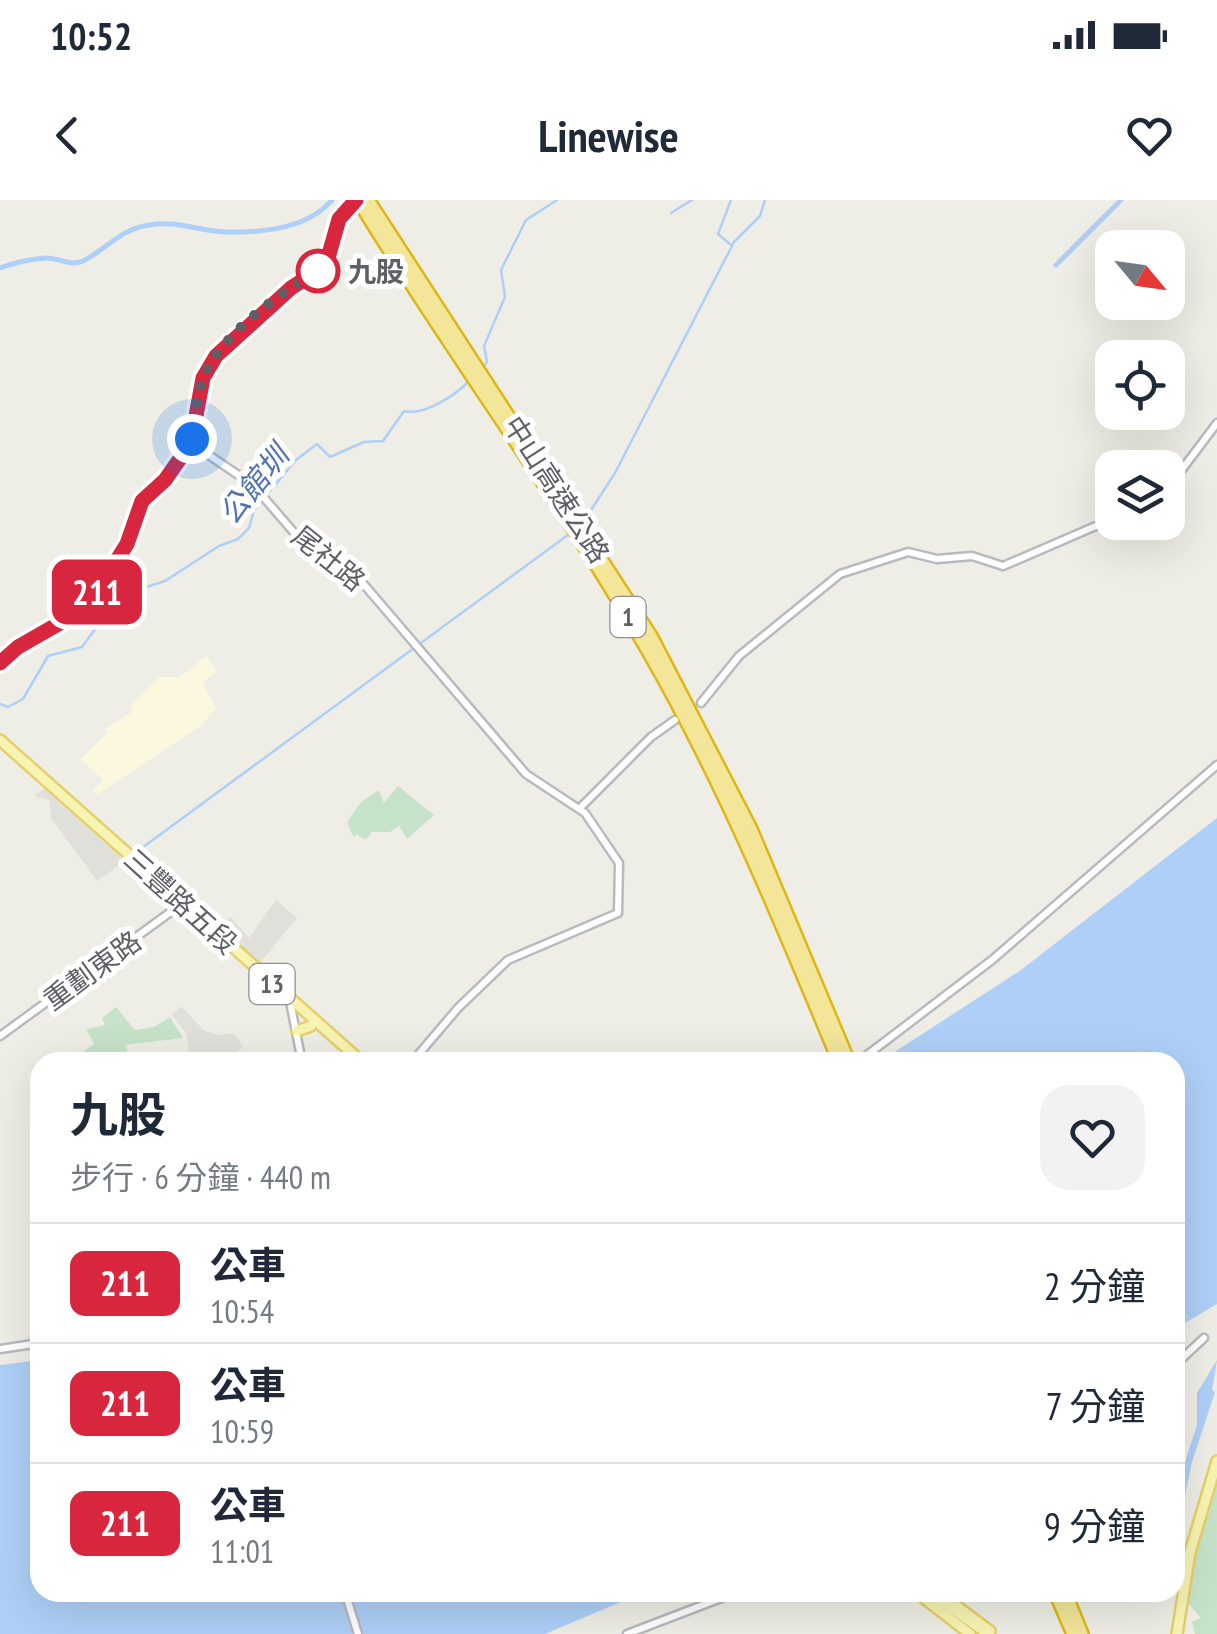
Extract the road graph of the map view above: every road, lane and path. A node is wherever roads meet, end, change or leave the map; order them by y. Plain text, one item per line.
1 (363, 203) edge
2 (1217, 422) edge
3 (191, 443) junction
4 (1185, 465) edge
5 (1095, 526) edge
6 (0, 663) edge
7 (701, 703) dead end
8 (675, 720) dead end
9 (0, 743) edge
10 (1217, 765) edge
11 (580, 808) junction
12 (182, 905) junction
13 (289, 1004) junction
14 (311, 1026) junction
15 (297, 1031) junction
16 (0, 1036) edge
17 (300, 1052) edge
18 (346, 1052) edge
19 (347, 1052) edge
20 (421, 1052) edge
21 (840, 1052) edge
22 (871, 1052) edge
23 (1204, 1338) dead end
24 (30, 1344) edge
25 (0, 1349) edge
26 (1185, 1356) edge
27 (1217, 1461) edge
28 (1185, 1584) edge
29 (348, 1602) edge
30 (711, 1602) edge
31 (932, 1602) edge
32 (936, 1602) edge
33 (938, 1602) edge
34 (952, 1602) edge
35 (1059, 1602) edge
36 (1069, 1602) edge
37 (1182, 1602) edge
38 (358, 1634) edge
39 (627, 1634) edge
40 (970, 1634) edge
41 (979, 1634) edge
42 (989, 1634) edge
43 (1073, 1634) edge
44 (1082, 1634) edge
45 (1177, 1634) edge

1 - 3 street
1 - 21 highway, 中山高速公路 / 1
2 - 4 street
3 - 6 street
3 - 11 street, 尾社路
5 - 7 street
8 - 11 street
9 - 12 main road, 三豐路五段 / 13
10 - 22 street
11 - 20 street
12 - 13 main road, 三豐路五段 / 13
12 - 16 street, 重劃東路
13 - 14 main road, 三豐路五段 / 13
13 - 15 street
13 - 19 main road, 三豐路五段 / 13
14 - 15 main road
14 - 18 main road, 三豐路五段 / 13
15 - 17 street
23 - 26 street
24 - 25 street
27 - 28 main road
29 - 38 street
30 - 39 street
31 - 40 main road
32 - 41 main road
33 - 42 main road
34 - 42 main road
35 - 43 highway
36 - 44 highway
37 - 45 main road

